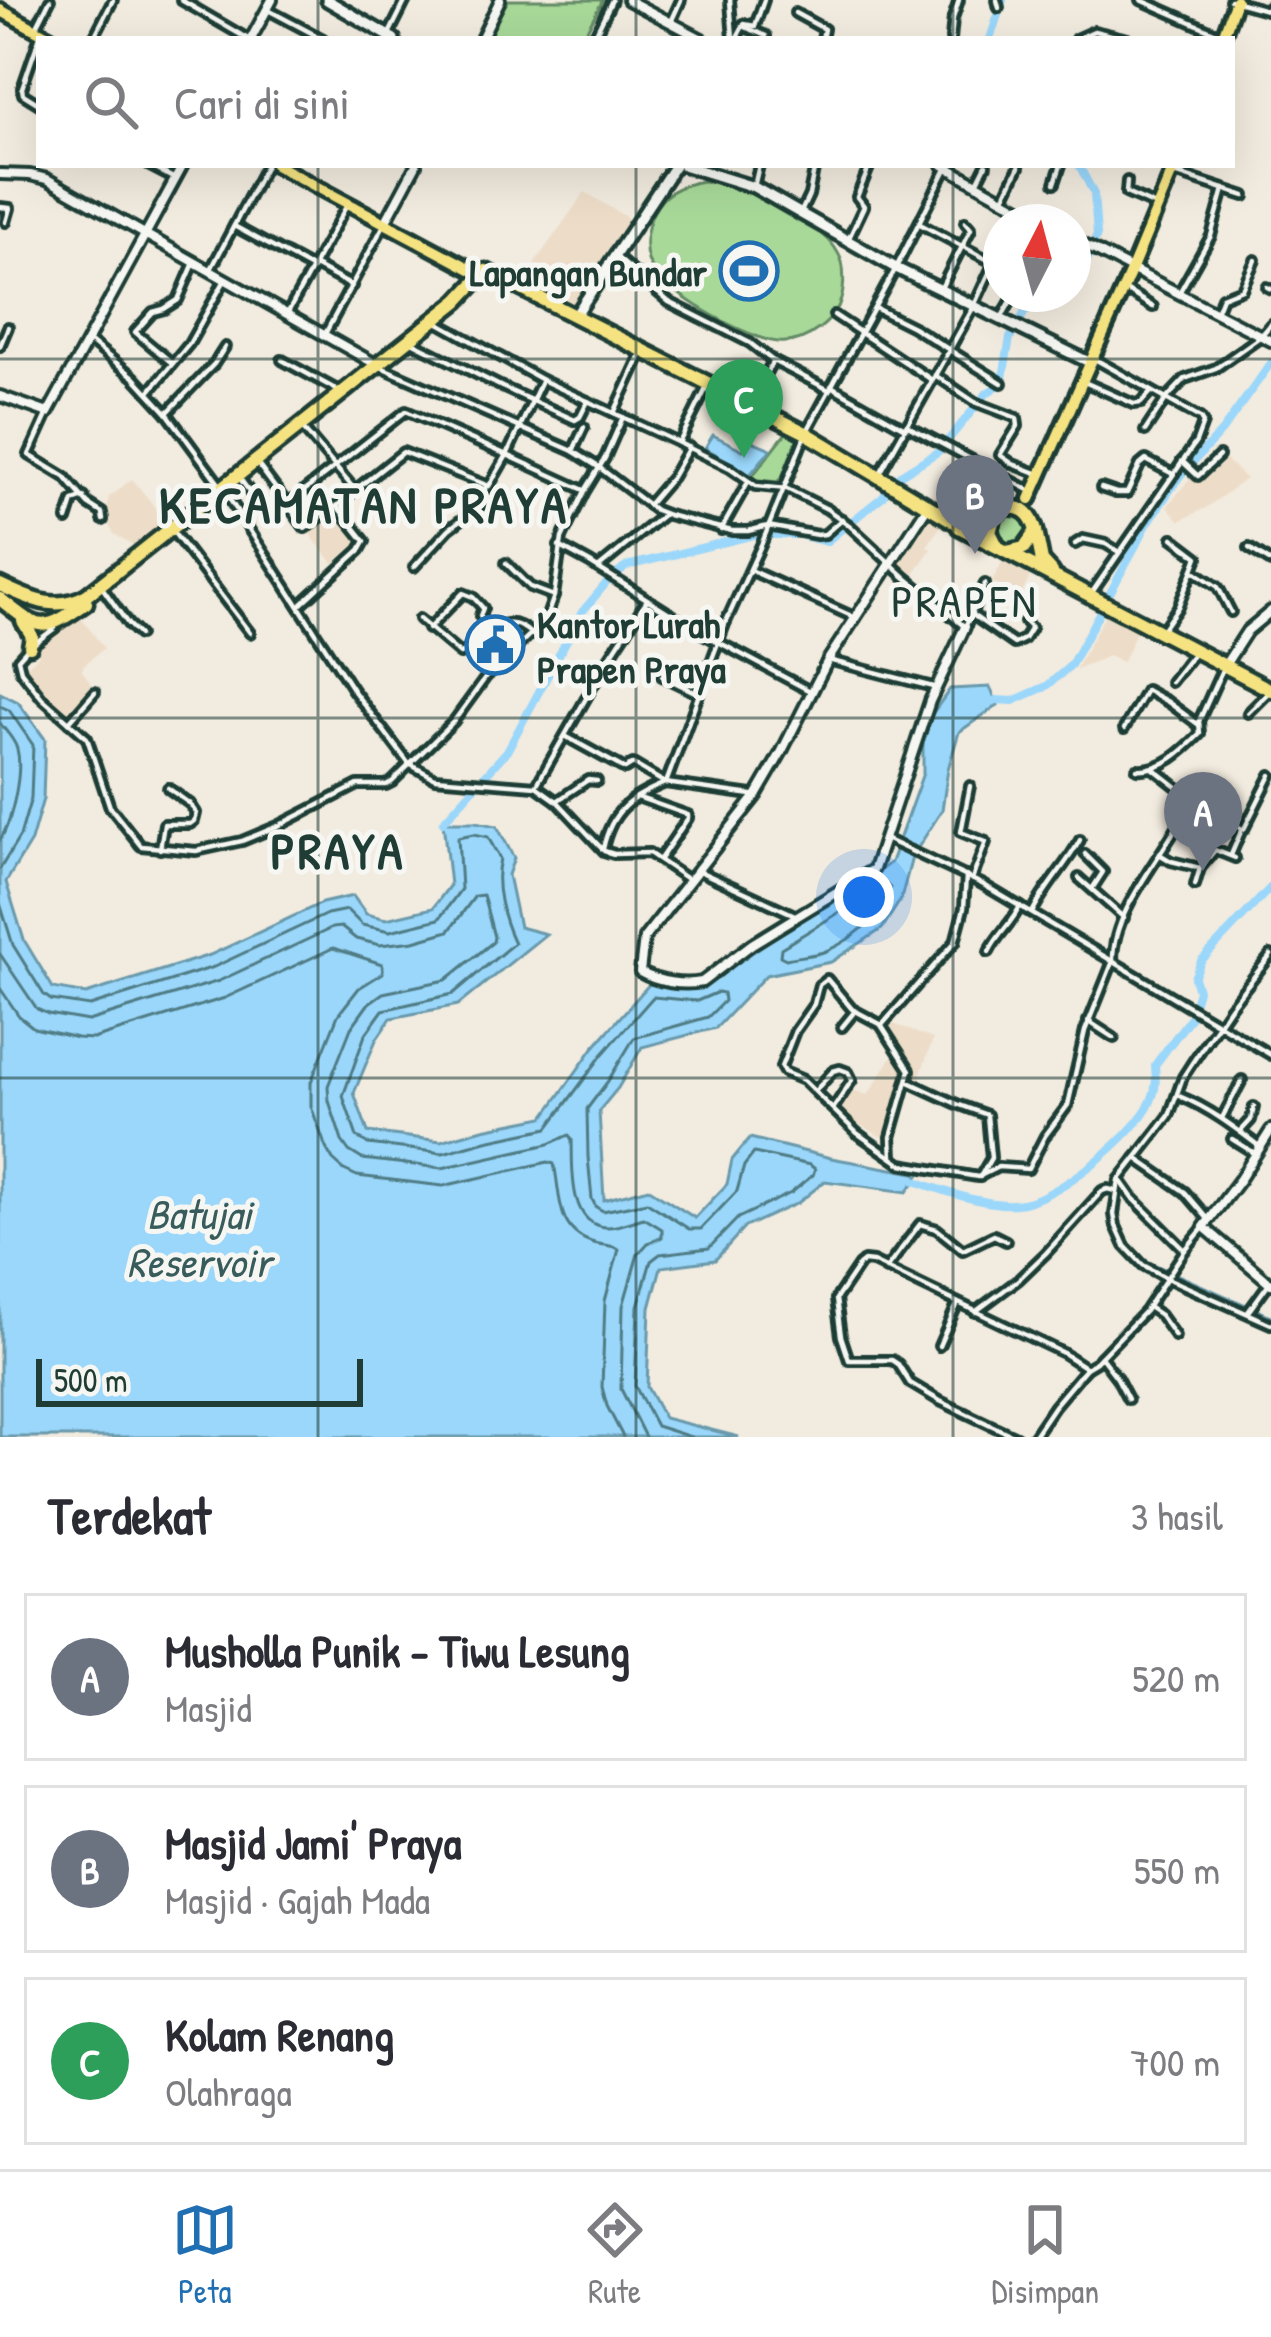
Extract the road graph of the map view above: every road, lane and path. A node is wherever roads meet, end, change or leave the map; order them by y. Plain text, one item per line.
1 (50, 0) edge
2 (113, 0) edge
3 (181, 0) edge
4 (327, 0) edge
5 (406, 0) edge
6 (500, 0) edge
7 (612, 0) edge
8 (628, 0) edge
9 (682, 0) edge
10 (730, 0) edge
11 (764, 0) edge
12 (959, 0) edge
13 (1141, 0) edge
14 (1234, 1) edge
15 (269, 5) edge
16 (1271, 5) edge
17 (0, 12) edge
18 (795, 13) dead end
19 (671, 22) junction
20 (743, 26) junction
21 (42, 36) edge
22 (95, 36) edge
23 (245, 36) edge
24 (252, 36) edge
25 (318, 36) edge
26 (386, 36) edge
27 (390, 36) edge
28 (482, 36) edge
29 (594, 36) edge
30 (697, 36) edge
31 (734, 36) edge
32 (736, 36) edge
33 (766, 36) edge
34 (823, 36) edge
35 (951, 36) edge
36 (1083, 36) edge
37 (1113, 36) edge
38 (1220, 36) edge
39 (1222, 36) edge
40 (36, 52) edge
41 (36, 102) edge
42 (154, 168) edge
43 (181, 168) edge
44 (264, 168) edge
45 (283, 168) edge
46 (293, 168) edge
47 (414, 168) edge
48 (677, 168) edge
49 (689, 168) edge
50 (758, 168) edge
51 (814, 168) edge
52 (869, 168) edge
53 (945, 168) edge
54 (950, 168) edge
55 (984, 168) edge
56 (1019, 168) edge
57 (1060, 168) edge
58 (1173, 169) edge
59 (0, 174) edge
60 (175, 179) junction
61 (310, 180) junction
62 (1127, 181) dead end
63 (976, 183) junction
64 (1055, 183) dead end
65 (754, 187) junction
66 (1224, 189) junction
67 (1245, 196) dead end
68 (1004, 198) junction
69 (348, 203) junction
70 (1015, 204) edge
71 (0, 207) edge
72 (1158, 207) junction
73 (801, 212) junction
74 (6, 221) dead end
75 (387, 221) junction
76 (964, 222) dead end
77 (918, 223) junction
78 (234, 226) junction
79 (145, 235) junction
80 (848, 240) junction
81 (964, 245) junction
82 (1091, 251) edge
83 (615, 256) junction
84 (983, 256) edge
85 (1255, 260) dead end
86 (195, 262) junction
87 (314, 268) junction
88 (896, 268) junction
89 (210, 271) junction
90 (1131, 272) junction
91 (488, 275) junction
92 (225, 280) junction
93 (352, 286) junction
94 (983, 288) edge
95 (1124, 289) junction
96 (940, 290) junction
97 (1179, 293) junction
98 (1153, 307) dead end
99 (874, 308) junction
100 (974, 308) junction
101 (1005, 312) edge
102 (1216, 312) junction
103 (287, 314) junction
104 (834, 315) dead end
105 (575, 316) junction
106 (1000, 320) junction
107 (439, 323) junction
108 (1271, 324) edge
109 (8, 327) dead end
110 (861, 333) junction
111 (325, 334) junction
112 (1261, 336) junction
113 (88, 340) junction
114 (1271, 341) edge
115 (0, 343) edge
116 (414, 343) junction
117 (225, 347) dead end
118 (949, 350) junction
119 (640, 357) junction
120 (282, 360) dead end
121 (1092, 360) junction
122 (773, 361) junction
123 (172, 363) junction
124 (378, 366) junction
125 (933, 377) junction
126 (542, 380) junction
127 (1082, 381) junction
128 (1002, 383) dead end
129 (707, 387) junction
130 (830, 388) junction
131 (149, 392) junction
132 (342, 392) junction
133 (1152, 392) junction
134 (0, 396) edge
135 (1166, 400) junction
136 (532, 401) junction
137 (588, 401) junction
138 (749, 405) junction
139 (47, 413) junction
140 (167, 413) junction
141 (614, 413) junction
142 (623, 417) junction
143 (906, 426) junction
144 (584, 427) dead end
145 (520, 428) junction
146 (304, 430) junction
147 (1144, 431) dead end
148 (805, 436) junction
149 (679, 442) junction
150 (688, 447) junction
151 (573, 451) junction
152 (507, 455) junction
153 (1220, 456) dead end
154 (1184, 464) junction
155 (260, 466) junction
156 (335, 466) junction
157 (600, 468) junction
158 (1040, 474) junction
159 (1173, 474) junction
160 (241, 481) junction
161 (748, 481) junction
162 (888, 482) junction
163 (486, 485) junction
164 (783, 488) junction
165 (1101, 488) dead end
166 (355, 490) junction
167 (224, 491) junction
168 (585, 491) junction
169 (1031, 496) junction
170 (83, 497) junction
171 (974, 500) dead end
172 (287, 505) junction
173 (648, 505) junction
174 (337, 506) junction
175 (1012, 507) junction
176 (926, 509) junction
177 (665, 514) junction
178 (995, 515) junction
179 (67, 520) dead end
180 (103, 520) dead end
181 (845, 522) junction
182 (960, 525) junction
183 (1034, 525) junction
184 (768, 528) junction
185 (721, 530) junction
186 (174, 532) junction
187 (1173, 538) dead end
188 (1075, 544) dead end
189 (559, 546) junction
190 (1250, 548) dead end
191 (1003, 549) junction
192 (1119, 552) junction
193 (1271, 562) edge
194 (506, 563) dead end
195 (890, 563) junction
196 (413, 567) dead end
197 (598, 568) junction
198 (749, 570) junction
199 (1194, 571) junction
200 (985, 584) dead end
201 (104, 590) junction
202 (4, 595) edge
203 (554, 596) junction
204 (1097, 596) junction
205 (647, 600) junction
206 (299, 605) junction
207 (1115, 605) junction
208 (70, 608) junction
209 (1271, 611) edge
210 (1231, 612) dead end
211 (971, 614) junction
212 (20, 617) junction
213 (856, 618) junction
214 (419, 620) dead end
215 (1025, 622) dead end
216 (965, 627) junction
217 (428, 629) junction
218 (1162, 630) junction
219 (490, 631) junction
220 (250, 633) dead end
221 (139, 635) dead end
222 (532, 635) junction
223 (478, 642) junction
224 (718, 642) junction
225 (30, 646) junction
226 (1196, 650) junction
227 (828, 660) junction
228 (1226, 664) junction
229 (491, 671) junction
230 (662, 676) dead end
231 (1171, 682) dead end
232 (935, 687) junction
233 (1271, 689) edge
234 (95, 692) dead end
235 (812, 692) junction
236 (697, 694) junction
237 (1249, 713) dead end
238 (69, 722) junction
239 (1199, 725) junction
240 (1124, 729) dead end
241 (565, 736) junction
242 (409, 764) junction
243 (1137, 769) dead end
244 (1154, 769) junction
245 (1271, 776) edge
246 (597, 781) dead end
247 (666, 783) junction
248 (536, 786) junction
249 (970, 786) dead end
250 (169, 788) dead end
251 (1186, 794) junction
252 (756, 796) junction
253 (637, 797) junction
254 (557, 801) junction
255 (1243, 832) junction
256 (1080, 840) dead end
257 (889, 841) junction
258 (160, 849) junction
259 (603, 850) junction
260 (1085, 854) dead end
261 (1161, 855) junction
262 (660, 860) junction
263 (1200, 868) junction
264 (698, 870) junction
265 (969, 878) junction
266 (1079, 878) dead end
267 (690, 881) junction
268 (1195, 885) dead end
269 (1092, 889) junction
270 (1019, 906) junction
271 (1032, 913) junction
272 (797, 916) junction
273 (1124, 918) junction
274 (989, 952) dead end
275 (1271, 956) edge
276 (1113, 961) junction
277 (855, 1011) junction
278 (1088, 1021) junction
279 (881, 1025) junction
280 (1221, 1025) junction
281 (842, 1027) dead end
282 (1114, 1038) dead end
283 (1271, 1055) edge
284 (1242, 1080) dead end
285 (907, 1081) junction
286 (815, 1091) junction
287 (1179, 1096) junction
288 (1255, 1107) dead end
289 (833, 1109) junction
290 (1222, 1118) junction
291 (1271, 1130) edge
292 (1240, 1132) junction
293 (1232, 1139) dead end
294 (1258, 1150) junction
295 (892, 1157) junction
296 (1137, 1159) junction
297 (980, 1177) junction
298 (1121, 1181) junction
299 (1116, 1191) junction
300 (1206, 1223) junction
301 (1006, 1241) dead end
302 (1185, 1250) junction
303 (886, 1269) junction
304 (1168, 1276) junction
305 (1270, 1283) edge
306 (957, 1304) junction
307 (1148, 1307) junction
308 (975, 1312) junction
309 (1247, 1313) junction
310 (1271, 1324) edge
311 (1175, 1336) dead end
312 (938, 1346) dead end
313 (1100, 1357) junction
314 (1086, 1368) junction
315 (1128, 1399) dead end
316 (1016, 1437) edge
317 (1033, 1437) edge

1 - 21 street
2 - 22 street
3 - 23 street
4 - 26 main road
5 - 27 street
6 - 28 street
7 - 29 street
8 - 19 street
9 - 19 street
10 - 31 street
11 - 20 street
12 - 35 street
13 - 38 street
14 - 16 street
14 - 39 main road
15 - 24 street
15 - 25 street
17 - 21 main road
18 - 34 street
19 - 30 street
20 - 32 street
20 - 33 street
36 - 37 street
40 - 41 street
42 - 60 street
43 - 60 street
44 - 78 street
45 - 61 main road
46 - 61 main road
47 - 75 street
48 - 83 main road
49 - 65 main road
50 - 65 street
51 - 73 street
52 - 80 street
53 - 77 street
54 - 63 street
55 - 63 street
56 - 68 street
57 - 64 street
58 - 66 street
58 - 72 main road
59 - 79 street
60 - 79 street
61 - 69 main road
61 - 75 main road
62 - 72 street
63 - 68 street
65 - 73 main road
66 - 67 street
66 - 97 street
68 - 70 street
69 - 75 main road
69 - 87 street
71 - 74 street
72 - 90 main road
73 - 80 main road
75 - 91 main road
75 - 93 street
76 - 81 street
77 - 81 street
77 - 88 street
78 - 87 street
78 - 89 street
79 - 86 street
79 - 113 street
80 - 88 main road
81 - 84 street
81 - 96 street
82 - 90 street
83 - 105 main road
83 - 122 street
85 - 102 street
86 - 89 street
86 - 123 street
87 - 93 street
87 - 103 street
88 - 96 main road
88 - 99 street
89 - 92 street
90 - 95 main road
90 - 97 street
91 - 105 highway
91 - 107 highway
91 - 119 highway
91 - 124 highway
92 - 103 street
92 - 123 street
93 - 111 street
94 - 100 street
95 - 98 street
95 - 121 main road
96 - 100 main road
97 - 102 street
99 - 110 street
99 - 118 street
100 - 106 main road
100 - 118 street
101 - 106 street
102 - 112 street
103 - 111 street
104 - 110 street
105 - 129 highway
106 - 121 main road
107 - 116 highway
107 - 126 street
108 - 112 street
109 - 115 street
110 - 125 street
110 - 130 street
111 - 124 street
112 - 114 street
112 - 135 street
113 - 131 street
113 - 139 street
116 - 124 highway
116 - 136 street
117 - 140 street
118 - 125 street
118 - 128 street
119 - 129 highway
119 - 141 street
120 - 132 street
121 - 127 main road
121 - 133 street
122 - 130 street
122 - 138 street
123 - 131 street
124 - 132 highway
124 - 145 street
124 - 146 highway
125 - 143 street
125 - 158 street
126 - 136 street
126 - 137 street
127 - 133 street
127 - 158 main road
129 - 138 highway
129 - 148 highway
129 - 149 street
130 - 143 street
130 - 148 street
131 - 140 street
132 - 167 highway
133 - 135 street
134 - 139 street
135 - 147 street
135 - 154 street
136 - 137 street
136 - 145 street
137 - 141 street
138 - 148 highway
139 - 170 street
140 - 167 street
141 - 142 street
142 - 149 street
142 - 157 street
143 - 162 street
143 - 169 street
144 - 151 street
145 - 151 street
145 - 152 street
146 - 155 highway
146 - 156 street
148 - 162 highway
148 - 164 street
149 - 150 street
150 - 161 street
150 - 173 street
151 - 157 street
152 - 156 street
152 - 163 street
152 - 168 street
153 - 154 street
154 - 159 street
155 - 160 highway
155 - 172 street
156 - 166 street
156 - 172 street
157 - 168 street
157 - 173 street
158 - 169 main road
159 - 165 street
159 - 192 street
160 - 167 highway
160 - 172 street
161 - 164 street
161 - 185 street
162 - 176 highway
162 - 182 highway
163 - 166 street
163 - 196 street
164 - 181 street
164 - 184 street
166 - 174 street
167 - 186 highway
167 - 206 street
167 - 208 highway
168 - 189 street
169 - 175 main road
169 - 183 main road
170 - 179 street
170 - 180 street
171 - 182 street
172 - 174 street
173 - 177 street
174 - 206 street
175 - 178 highway
175 - 183 highway
176 - 191 highway
176 - 195 street
177 - 185 street
177 - 197 street
178 - 182 highway
178 - 191 highway
181 - 184 street
181 - 195 street
183 - 191 highway
183 - 204 highway
184 - 185 street
184 - 198 street
186 - 201 highway
186 - 220 street
187 - 199 street
188 - 192 street
189 - 197 street
189 - 203 street
190 - 193 street
191 - 204 highway
192 - 204 street
194 - 203 street
195 - 213 street
195 - 216 street
197 - 205 street
198 - 213 street
198 - 224 street
199 - 210 street
199 - 218 street
200 - 211 street
201 - 208 highway
201 - 221 street
202 - 208 highway
202 - 212 highway
203 - 222 street
204 - 207 highway
205 - 224 street
205 - 241 street
206 - 242 street
207 - 218 highway
207 - 226 highway
208 - 212 highway
208 - 225 street
209 - 228 street
211 - 215 street
211 - 216 street
212 - 225 highway
213 - 227 street
214 - 217 street
216 - 232 street
217 - 219 street
217 - 223 street
218 - 228 highway
219 - 222 street
219 - 223 street
222 - 229 street
223 - 229 street
224 - 235 street
224 - 236 street
225 - 238 street
226 - 228 highway
226 - 231 street
227 - 232 street
227 - 235 street
228 - 233 highway
228 - 239 street
229 - 242 street
230 - 236 street
232 - 257 street
233 - 237 street
234 - 238 street
235 - 252 street
236 - 247 street
238 - 258 street
239 - 240 street
239 - 244 street
241 - 247 street
241 - 248 street
242 - 248 street
242 - 258 street
243 - 244 street
244 - 251 street
245 - 255 street
246 - 254 street
247 - 252 street
247 - 253 street
248 - 254 street
249 - 265 street
250 - 258 street
251 - 255 street
251 - 261 street
252 - 264 street
253 - 259 street
253 - 262 street
254 - 259 street
255 - 263 street
256 - 271 street
257 - 265 street
257 - 272 street
259 - 262 street
260 - 269 street
261 - 263 street
261 - 273 street
262 - 267 street
263 - 268 street
264 - 267 street
264 - 272 street
265 - 270 street
265 - 279 street
266 - 269 street
267 - 272 street
269 - 273 street
270 - 271 street
270 - 274 street
271 - 276 street
273 - 276 street
275 - 280 street
276 - 278 street
276 - 280 street
277 - 279 street
277 - 281 street
277 - 286 street
278 - 282 street
278 - 297 street
279 - 285 street
280 - 283 street
280 - 287 street
284 - 290 street
285 - 295 street
285 - 297 street
286 - 289 street
286 - 289 street
287 - 290 street
287 - 296 street
288 - 292 street
289 - 295 street
290 - 292 street
291 - 294 street
292 - 294 street
293 - 294 street
294 - 300 street
295 - 297 street
296 - 298 street
296 - 300 street
298 - 299 street
298 - 302 street
299 - 304 street
299 - 308 street
300 - 302 street
300 - 305 street
301 - 303 street
302 - 304 street
303 - 306 street
303 - 316 street
304 - 307 street
304 - 309 street
305 - 309 street
306 - 308 street
306 - 312 street
307 - 311 street
307 - 313 street
308 - 314 street
309 - 310 street
313 - 314 street
313 - 315 street
314 - 317 street

